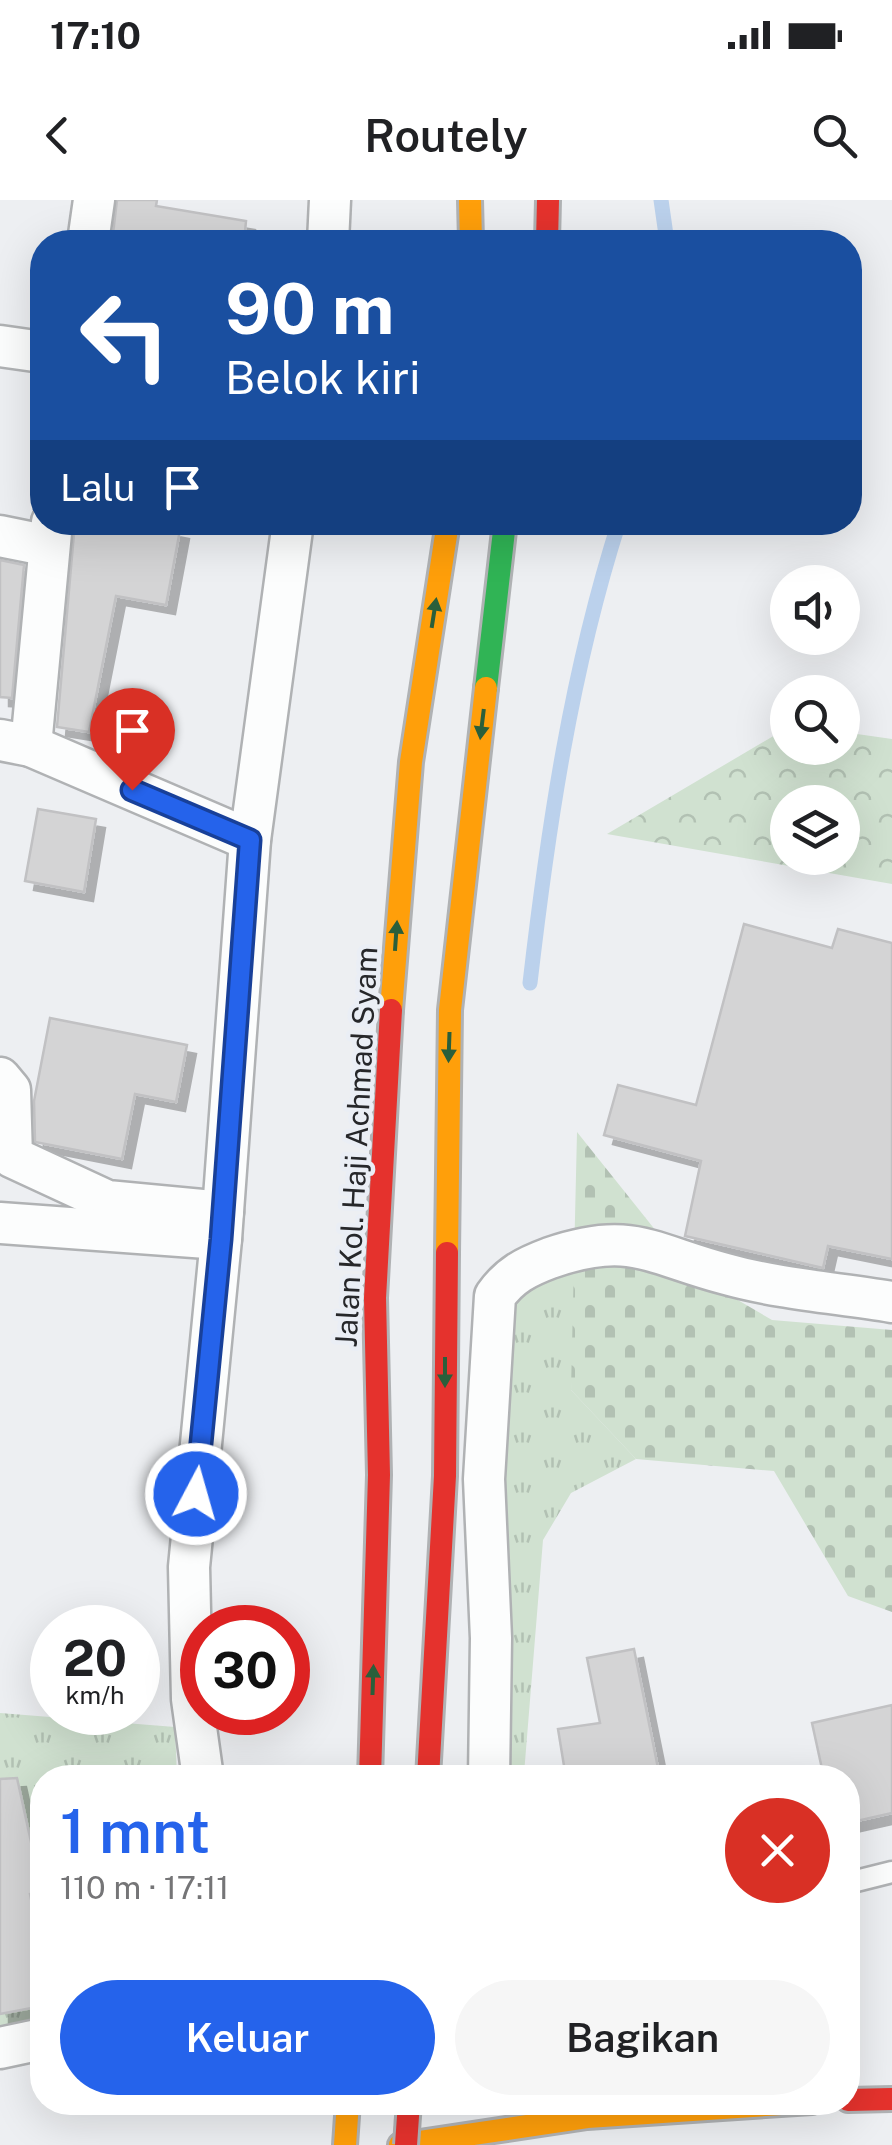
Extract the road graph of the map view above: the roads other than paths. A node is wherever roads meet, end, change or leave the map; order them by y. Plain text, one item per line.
1 (94, 200) edge
2 (470, 200) edge
3 (548, 200) edge
4 (326, 201) edge
5 (90, 230) edge
6 (327, 230) edge
7 (471, 230) edge
8 (547, 230) edge
9 (0, 346) edge
10 (30, 350) edge
11 (30, 535) edge
12 (50, 535) edge
13 (291, 535) edge
14 (446, 535) edge
15 (503, 535) edge
16 (0, 536) edge
17 (16, 743) edge
18 (250, 840) junction
19 (0, 1078) edge
20 (0, 1224) edge
21 (222, 1226) junction
22 (892, 1302) edge
23 (202, 1765) edge
24 (370, 1765) edge
25 (429, 1765) edge
26 (488, 1765) edge
27 (892, 1872) edge
28 (860, 1879) edge
29 (30, 2041) edge
30 (0, 2048) edge
31 (892, 2099) edge
32 (860, 2100) edge
33 (347, 2115) edge
34 (406, 2115) edge
35 (617, 2115) edge
36 (345, 2145) edge
37 (403, 2145) edge

1 - 5 street
2 - 7 main road
3 - 8 main road
4 - 6 street
9 - 10 street
11 - 16 street
12 - 17 street
13 - 18 street
24 -> 14 main road, Jalan Kol. Haji Achmad Syam
15 -> 25 main road
17 - 18 street
18 - 21 street
19 - 21 street
20 - 21 street
21 - 23 street
22 - 26 street
27 - 28 lane
29 - 30 street
31 - 32 main road
33 - 36 main road
34 - 37 main road, bridge
35 - 37 main road

